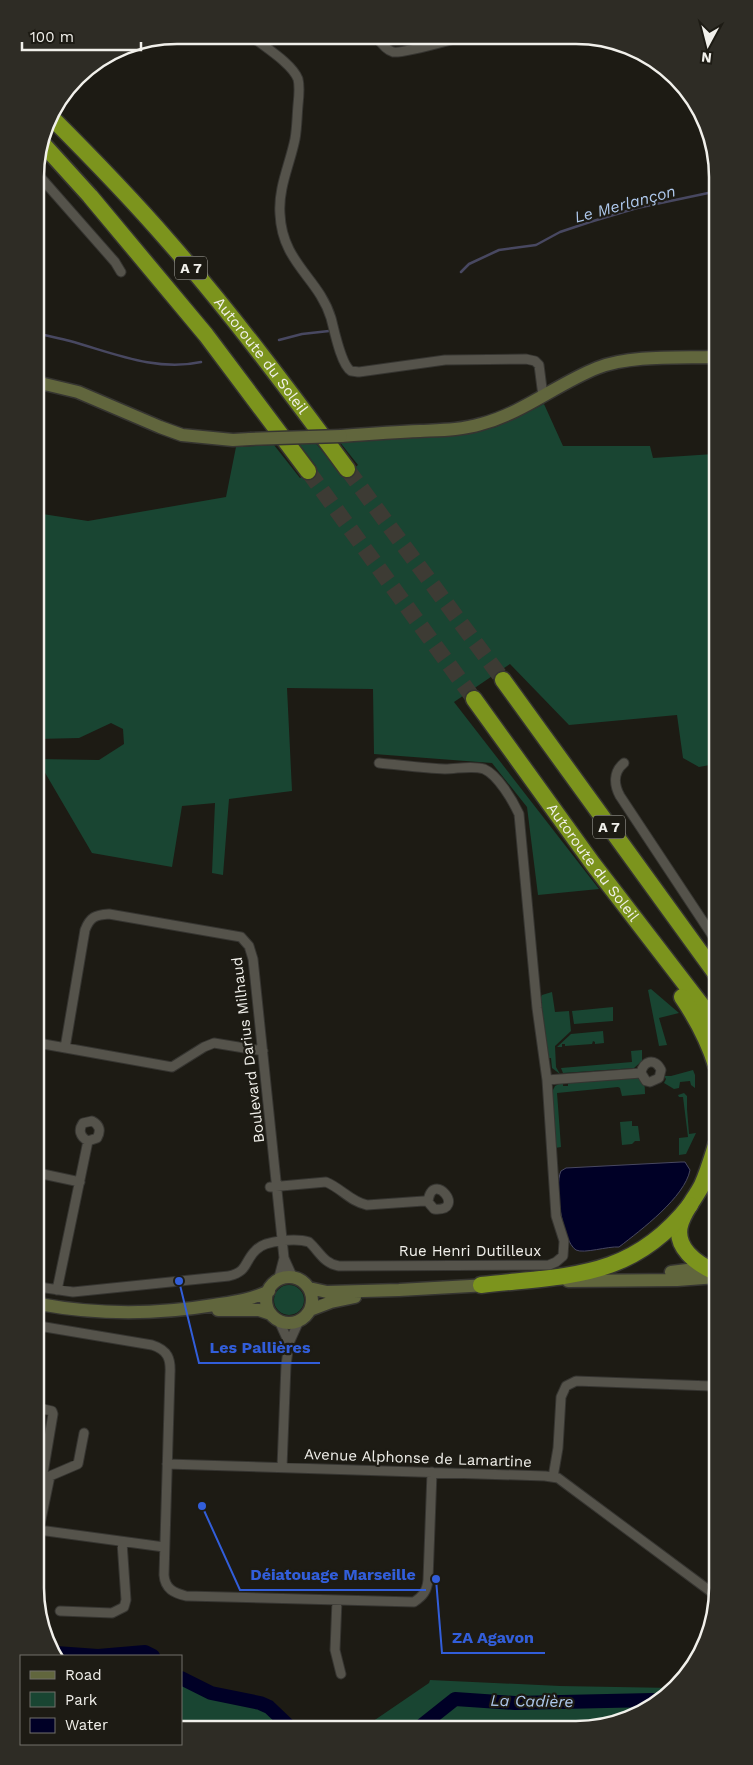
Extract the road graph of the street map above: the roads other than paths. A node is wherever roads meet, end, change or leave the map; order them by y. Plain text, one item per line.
1 (261, 44) edge
2 (383, 44) edge
3 (433, 44) edge
4 (56, 122) edge
5 (47, 148) edge
6 (44, 181) edge
7 (121, 272) dead end
8 (709, 358) edge
9 (44, 384) edge
10 (543, 396) junction
11 (347, 468) tunnel mouth
12 (308, 470) tunnel mouth
13 (503, 680) tunnel mouth
14 (474, 700) tunnel mouth
15 (379, 763) dead end
16 (624, 763) dead end
17 (593, 864) junction
18 (709, 930) edge
19 (709, 964) edge
20 (709, 1015) edge
21 (44, 1044) edge
22 (709, 1044) edge
23 (65, 1048) junction
24 (263, 1050) junction
25 (641, 1073) dead end
26 (547, 1080) junction
27 (88, 1141) dead end
28 (709, 1164) edge
29 (44, 1174) edge
30 (80, 1182) junction
31 (273, 1186) junction
32 (428, 1202) dead end
33 (690, 1205) junction
34 (282, 1241) junction
35 (284, 1258) junction
36 (709, 1268) edge
37 (709, 1271) edge
38 (709, 1272) edge
39 (293, 1278) junction
40 (587, 1280) junction
41 (677, 1280) junction
42 (278, 1281) junction
43 (709, 1283) edge
44 (481, 1285) junction
45 (44, 1288) edge
46 (309, 1288) junction
47 (57, 1290) junction
48 (399, 1290) junction
49 (269, 1291) junction
50 (44, 1305) edge
51 (186, 1310) junction
52 (310, 1310) junction
53 (275, 1317) junction
54 (299, 1321) junction
55 (44, 1327) edge
56 (289, 1343) junction
57 (709, 1386) edge
58 (44, 1409) edge
59 (84, 1433) dead end
60 (167, 1464) junction
61 (44, 1465) edge
62 (282, 1467) junction
63 (432, 1472) junction
64 (553, 1477) junction
65 (44, 1503) edge
66 (44, 1531) edge
67 (122, 1542) junction
68 (164, 1547) junction
69 (709, 1590) edge
70 (337, 1600) junction
71 (60, 1611) dead end
72 (341, 1674) dead end

1 - 10 street
2 - 3 street
4 - 11 highway, Autoroute du Soleil / A 7
5 - 12 highway, Autoroute du Soleil / A 7
6 - 7 street
8 - 10 main road
9 - 10 main road, bridge
13 - 19 highway, A 7
14 - 17 highway, Autoroute du Soleil / A 7
15 - 26 street, Rue Henri Dutilleux
16 - 18 street
17 - 20 highway, Autoroute du Soleil / A 7
17 - 22 highway
21 - 23 street
23 - 24 street
23 - 24 street, Boulevard Darius Milhaud
24 - 31 street, Boulevard Darius Milhaud
25 - 26 street
26 - 34 street, Rue Henri Dutilleux
27 - 30 street
28 - 33 highway
29 - 30 street
30 - 47 street
31 - 32 street
31 - 34 street, Boulevard Darius Milhaud
33 - 36 highway
33 - 44 highway
34 - 35 street, Boulevard Darius Milhaud
34 - 47 street
35 - 39 street, Boulevard Darius Milhaud
35 - 42 street, Boulevard Darius Milhaud
37 - 40 main road
38 - 41 main road
39 - 42 main road
39 - 46 main road
40 - 41 main road
40 - 44 main road
41 - 43 main road
42 - 49 main road
44 - 48 main road
45 - 47 street
46 - 48 main road
46 - 52 main road
48 - 52 main road
49 - 51 main road
49 - 53 main road
50 - 51 main road
51 - 53 main road
52 - 54 main road
53 - 54 main road
53 - 56 street
54 - 56 street
55 - 60 street
56 - 62 street
57 - 64 street, Avenue Alphonse de Lamartine
58 - 61 street
59 - 65 street
60 - 62 street, Avenue Alphonse de Lamartine
60 - 68 street
62 - 63 street, Avenue Alphonse de Lamartine
63 - 64 street, Avenue Alphonse de Lamartine
63 - 70 street
64 - 69 street, Avenue Alphonse de Lamartine
66 - 67 street
67 - 68 street
67 - 71 street
68 - 70 street
70 - 72 street

